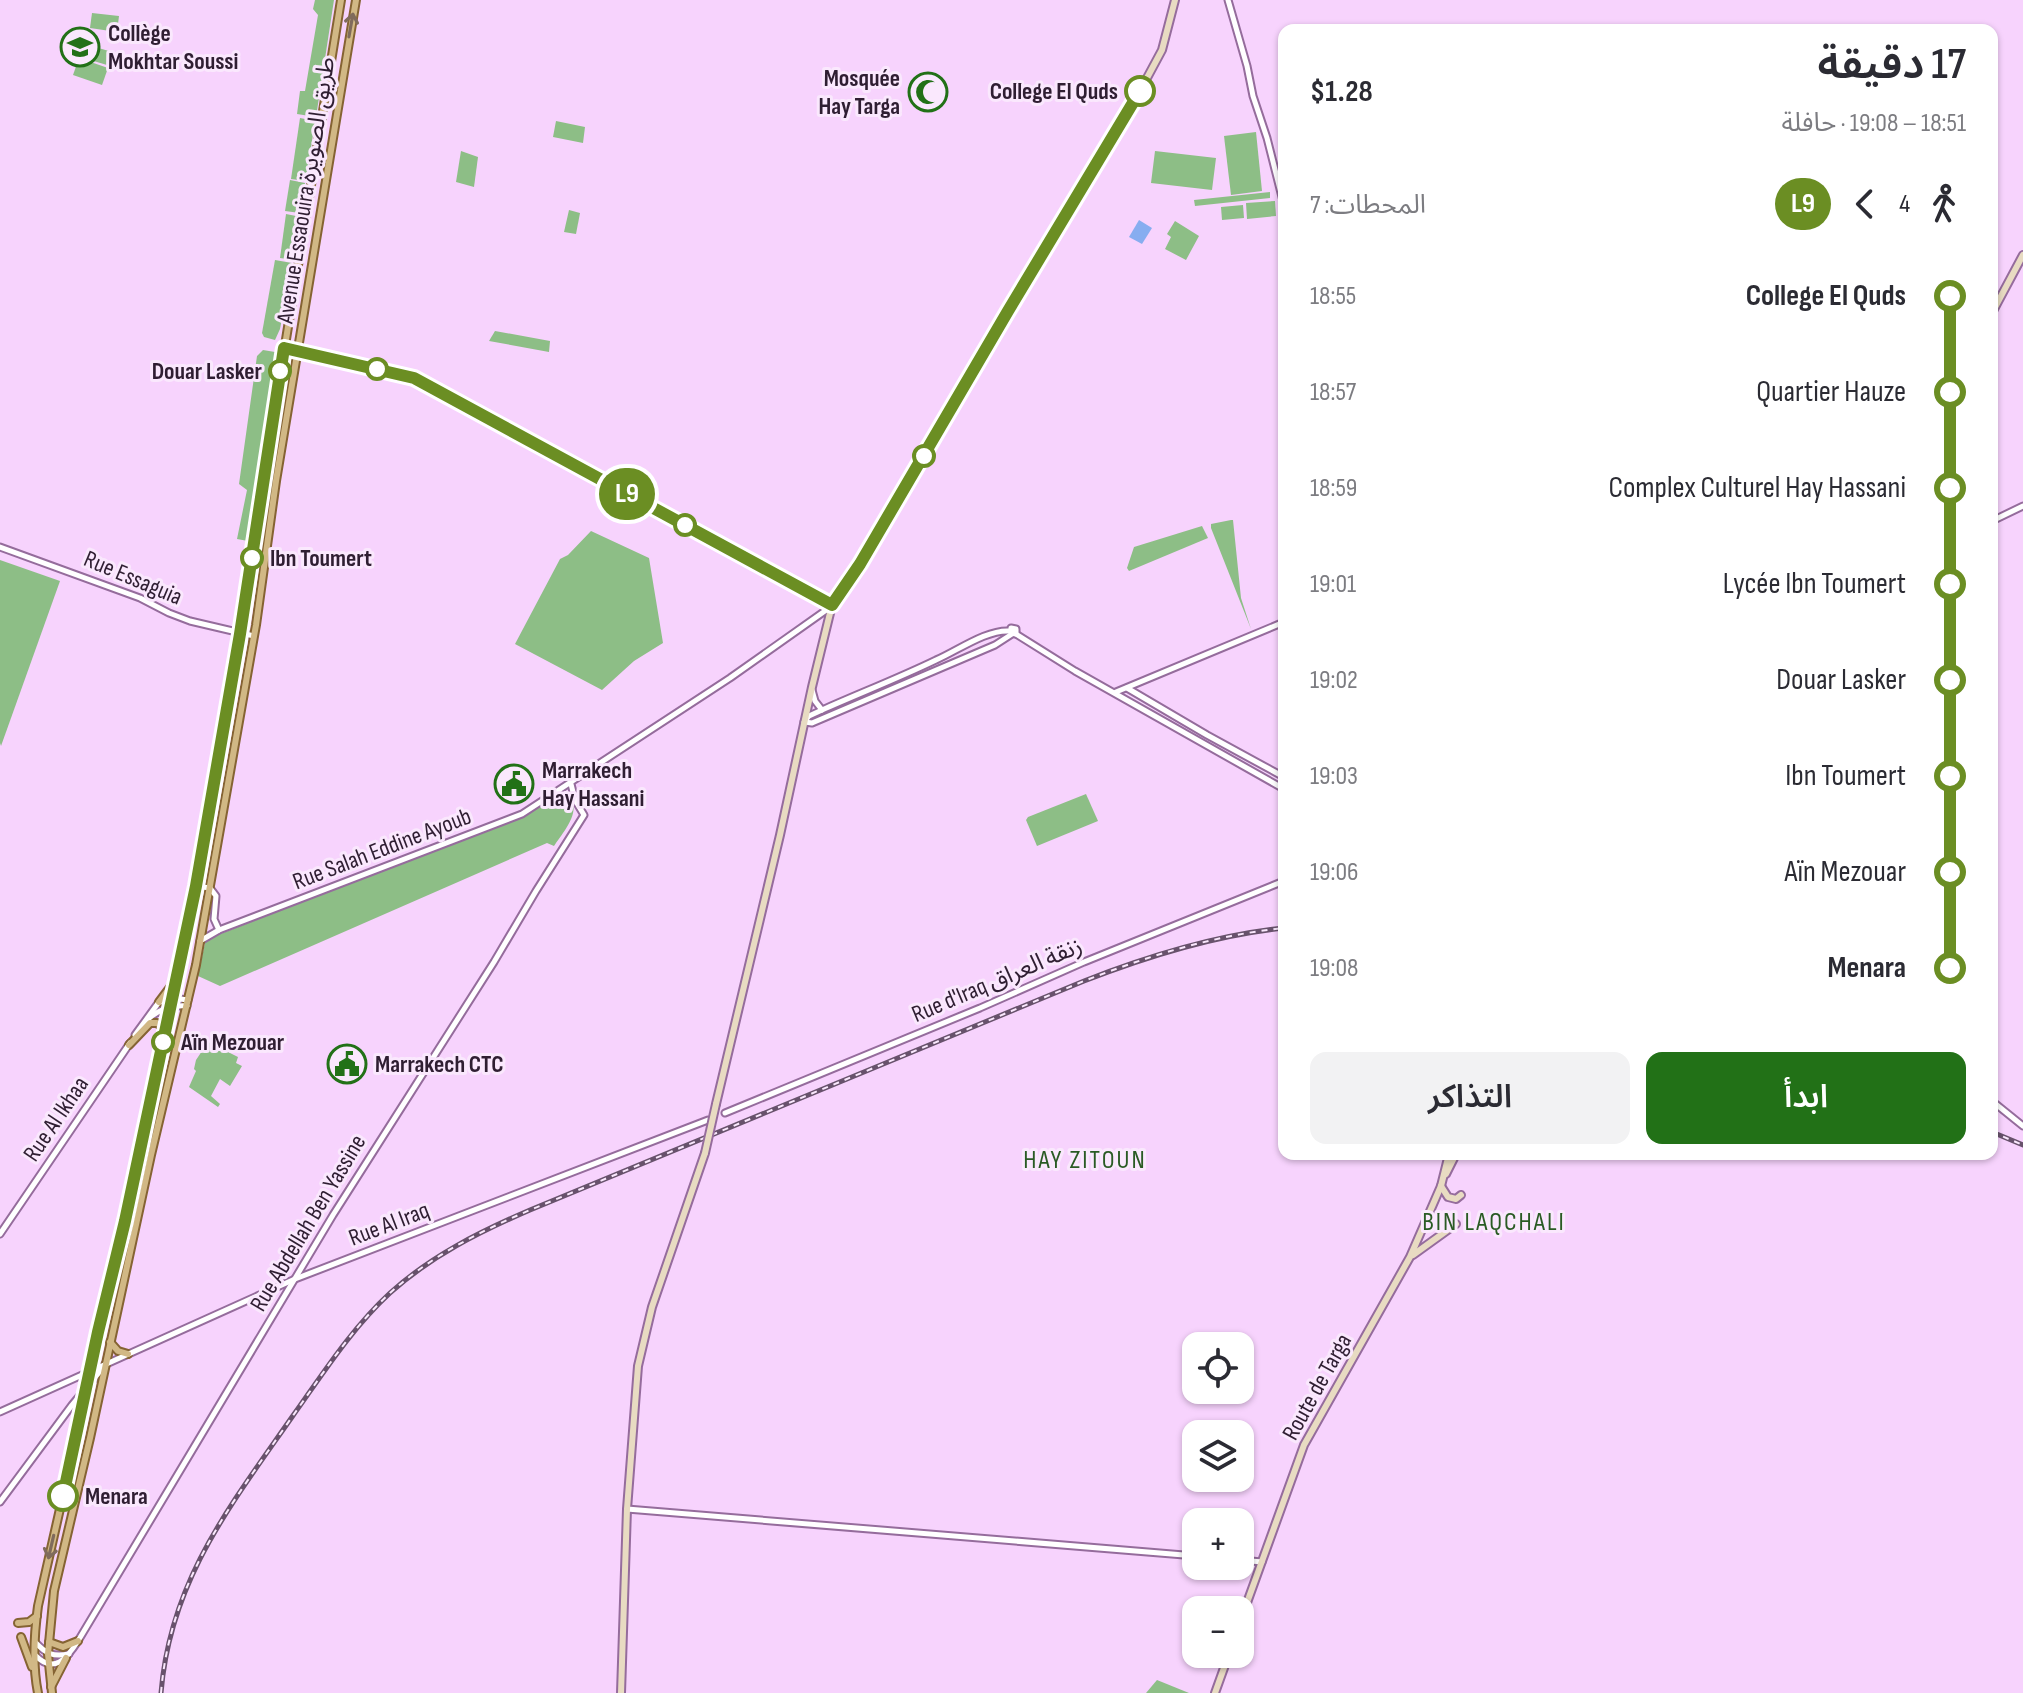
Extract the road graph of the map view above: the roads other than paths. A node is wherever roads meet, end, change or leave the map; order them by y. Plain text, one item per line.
1 (341, 0) edge
2 (356, 0) edge
3 (1175, 0) edge
4 (1228, 0) edge
5 (1278, 181) edge
6 (2023, 255) edge
7 (1998, 302) edge
8 (2023, 506) edge
9 (1998, 518) edge
10 (0, 547) edge
11 (832, 605) junction
12 (1278, 625) edge
13 (1012, 633) junction
14 (240, 634) junction
15 (254, 636) junction
16 (812, 687) junction
17 (1127, 688) junction
18 (1115, 692) junction
19 (822, 710) junction
20 (804, 722) junction
21 (1278, 774) edge
22 (571, 784) junction
23 (1278, 786) edge
24 (1278, 883) edge
25 (196, 886) junction
26 (210, 888) junction
27 (219, 930) junction
28 (200, 941) junction
29 (176, 979) junction
30 (159, 1002) junction
31 (172, 1003) junction
32 (188, 1003) junction
33 (143, 1024) junction
34 (166, 1030) junction
35 (129, 1045) junction
36 (1998, 1106) edge
37 (725, 1113) dead end
38 (708, 1120) dead end
39 (2023, 1126) edge
40 (1447, 1160) edge
41 (1453, 1160) edge
42 (1444, 1177) junction
43 (1441, 1186) junction
44 (1461, 1195) dead end
45 (1456, 1224) dead end
46 (0, 1234) edge
47 (1410, 1257) junction
48 (295, 1279) junction
49 (110, 1342) junction
50 (128, 1354) junction
51 (105, 1366) junction
52 (90, 1372) junction
53 (87, 1386) junction
54 (0, 1412) edge
55 (0, 1502) edge
56 (627, 1509) junction
57 (1182, 1555) edge
58 (1254, 1561) edge
59 (1262, 1562) junction
60 (1250, 1596) edge
61 (37, 1616) junction
62 (18, 1623) dead end
63 (21, 1637) dead end
64 (78, 1641) junction
65 (35, 1642) junction
66 (49, 1642) junction
67 (48, 1654) junction
68 (35, 1655) junction
69 (68, 1656) junction
70 (49, 1664) junction
71 (1224, 1668) edge
72 (34, 1674) junction
73 (52, 1690) edge
74 (38, 1693) edge
75 (621, 1693) edge
76 (1215, 1693) edge

1 - 14 main road, Avenue Essaouira طريق الصويرة
15 -> 2 main road, Avenue Essaouira طريق الصويرة
3 - 11 main road
4 - 5 street
6 - 7 main road
8 - 9 street
10 - 14 street, Rue Essaguia
11 - 16 main road
11 - 22 street, Rue Salah Eddine Ayoub
12 - 17 street
13 - 18 street
13 - 19 street
13 - 20 street
14 - 15 street, Rue Essaguia
14 - 25 main road, Avenue Essaouira طريق الصويرة
15 - 26 main road, Avenue Essaouira طريق الصويرة
16 - 19 street
16 - 20 main road
17 - 18 street
17 - 21 street
18 - 23 street
19 - 20 street
20 - 56 main road, bridge
22 - 27 street, Rue Salah Eddine Ayoub
22 - 48 street, Rue Abdellah Ben Yassine
24 - 37 street, Rue d'Iraq زنقة العراق
25 - 26 street
25 - 29 main road, Avenue Essaouira طريق الصويرة
26 - 27 street
26 - 28 main road, Avenue Essaouira طريق الصويرة
27 - 28 street, Rue Salah Eddine Ayoub
28 - 32 main road, Avenue Essaouira طريق الصويرة
29 - 30 main road
29 - 31 main road, Avenue Essaouira طريق الصويرة
30 - 31 street
30 - 33 street, Rue Al Ikhaa
31 - 32 street
31 - 33 street, Rue Al Ikhaa
31 - 34 main road, Avenue Essaouira طريق الصويرة
32 - 49 main road, Avenue Essaouira طريق الصويرة
33 - 35 street, Rue Al Ikhaa
34 - 35 main road
34 - 52 main road, Avenue Essaouira طريق الصويرة
35 - 46 street, Rue Al Ikhaa
36 - 39 street
38 - 48 street, Rue Al Iraq
40 - 42 main road, Route de Targa
41 - 42 main road, Route de Targa
42 - 43 main road, Route de Targa
43 - 44 main road
43 - 47 main road, Route de Targa
45 - 47 main road
47 - 59 main road, Route de Targa
48 - 50 street, Rue Al Iraq
48 - 64 street, Rue Abdellah Ben Yassine
49 - 50 main road
49 - 51 main road, Avenue Essaouira طريق الصويرة
50 - 51 street, Rue Al Iraq
51 - 52 street, Rue Al Iraq
51 - 53 street
51 - 66 main road, Avenue Essaouira طريق الصويرة
52 - 53 main road, Avenue Essaouira طريق الصويرة
52 - 54 street, Rue Al Iraq
53 - 55 street
53 -> 61 main road, Avenue Essaouira طريق الصويرة
56 - 57 street
56 - 75 main road
58 - 59 street
59 - 60 main road, Route de Targa
61 - 62 main road
61 - 65 main road, Avenue Essaouira طريق الصويرة
63 - 72 main road
64 - 66 main road
64 - 69 street, Rue Abdellah Ben Yassine
65 - 67 street
65 - 68 main road, Avenue Essaouira طريق الصويرة
66 - 67 main road, Avenue Essaouira طريق الصويرة
67 - 69 street
67 - 70 main road, Avenue Essaouira طريق الصويرة
68 - 70 street
68 - 72 main road, Avenue Essaouira طريق الصويرة
69 - 70 street
69 - 73 main road
70 - 73 main road, Avenue Essaouira طريق الصويرة
71 - 76 main road
72 - 74 main road

